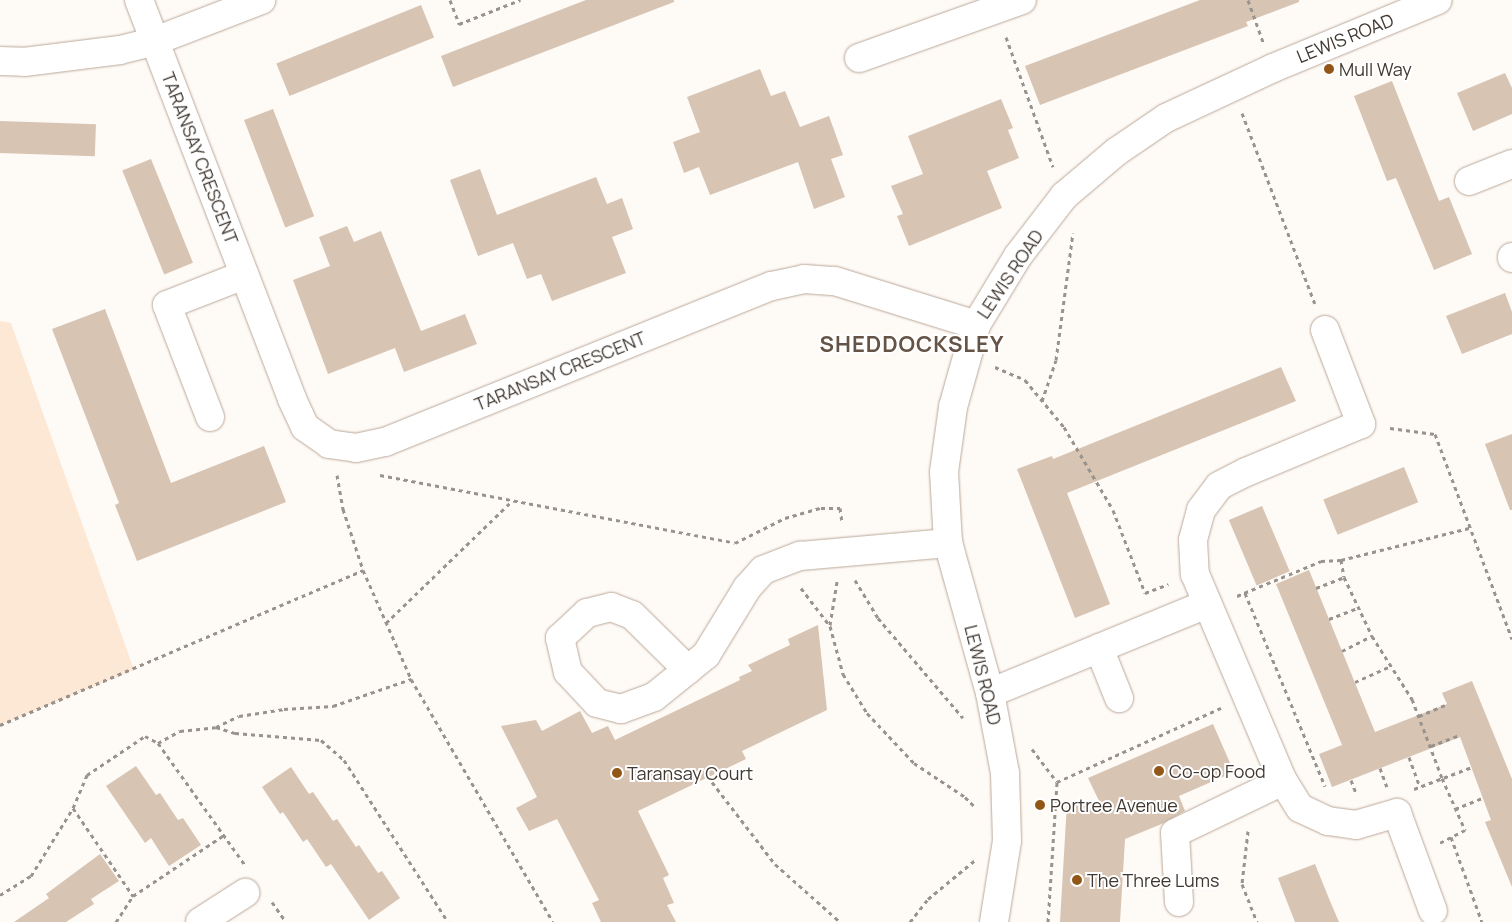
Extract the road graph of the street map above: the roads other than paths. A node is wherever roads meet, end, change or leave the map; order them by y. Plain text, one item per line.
1 (139, 0) edge
2 (261, 0) edge
3 (1022, 0) edge
4 (1438, 0) edge
5 (966, 9) edge
6 (155, 41) junction
7 (859, 58) dead end
8 (0, 61) edge
9 (1512, 164) edge
10 (1469, 181) dead end
11 (244, 275) junction
12 (976, 324) junction
13 (1325, 330) road end
14 (210, 417) dead end
15 (948, 543) junction
16 (1207, 604) junction
17 (1099, 648) junction
18 (688, 670) dead end
19 (990, 693) junction
20 (1119, 698) dead end
21 (1283, 781) junction
22 (254, 887) road end
23 (1179, 902) dead end
24 (1434, 911) dead end
25 (200, 922) edge
26 (994, 922) edge

1 - 6 street, TARANSAY CRESCENT
2 - 6 street
3 - 5 street
4 - 12 street, LEWIS ROAD
5 - 7 street
6 - 8 street
6 - 11 street, TARANSAY CRESCENT
9 - 10 street
11 - 12 street, TARANSAY CRESCENT
11 - 14 street
12 - 15 street, LEWIS ROAD
13 - 16 street
15 - 18 street
15 - 19 street, LEWIS ROAD
16 - 17 street
16 - 21 street
17 - 19 street
17 - 20 street
19 - 26 street, LEWIS ROAD
21 - 23 street
21 - 24 street
22 - 25 street

